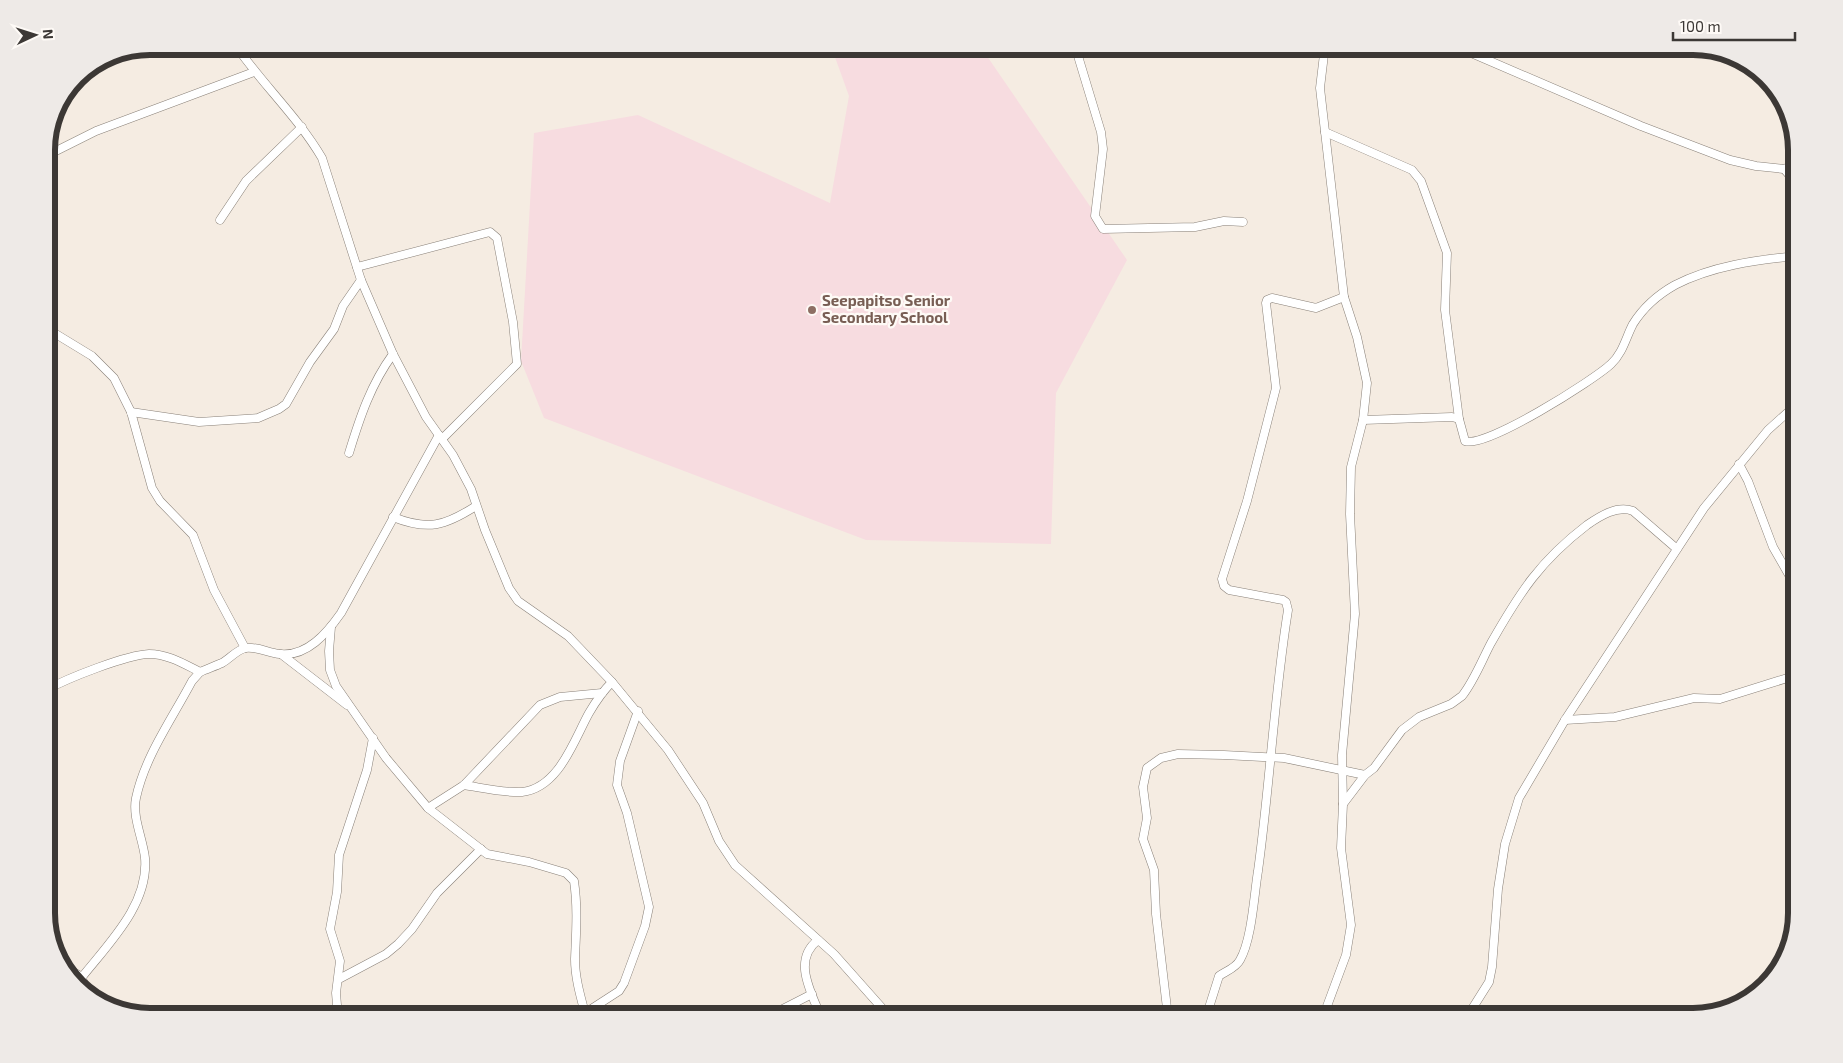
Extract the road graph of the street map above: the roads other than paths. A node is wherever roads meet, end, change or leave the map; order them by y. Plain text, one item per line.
1 (242, 55) edge
2 (1078, 55) edge
3 (1324, 55) edge
4 (1476, 55) edge
5 (254, 72) junction
6 (302, 127) junction
7 (1325, 132) junction
8 (55, 152) edge
9 (1788, 167) edge
10 (1784, 169) junction
11 (1788, 174) edge
12 (220, 220) dead end
13 (1243, 222) dead end
14 (1788, 257) edge
15 (357, 267) junction
16 (361, 280) junction
17 (1344, 297) junction
18 (55, 332) edge
19 (393, 354) junction
20 (131, 412) junction
21 (1788, 412) edge
22 (1459, 419) junction
23 (1363, 420) junction
24 (440, 437) junction
25 (349, 453) dead end
26 (1739, 464) junction
27 (476, 506) junction
28 (393, 517) junction
29 (1677, 549) junction
30 (1788, 574) edge
31 (331, 627) junction
32 (244, 648) junction
33 (281, 654) junction
34 (200, 672) junction
35 (1788, 678) edge
36 (612, 682) junction
37 (55, 686) edge
38 (602, 693) junction
39 (351, 708) junction
40 (638, 711) junction
41 (1564, 720) junction
42 (373, 738) junction
43 (1270, 758) junction
44 (1343, 772) junction
45 (1365, 775) junction
46 (464, 786) junction
47 (1343, 804) junction
48 (428, 808) junction
49 (481, 849) junction
50 (818, 940) junction
51 (79, 975) edge
52 (82, 977) joint
53 (339, 979) junction
54 (812, 994) junction
55 (337, 1008) edge
56 (583, 1008) edge
57 (596, 1008) edge
58 (785, 1008) edge
59 (817, 1008) edge
60 (882, 1008) edge
61 (1167, 1008) edge
62 (1209, 1008) edge
63 (1326, 1008) edge
64 (1473, 1008) edge

1 - 5 street
2 - 13 street
3 - 7 street
4 - 10 street
5 - 6 street
5 - 8 street
6 - 12 street
6 - 15 street
7 - 17 street
7 - 22 street
9 - 10 street
10 - 11 street
14 - 22 street
15 - 16 street
15 - 24 street
16 - 19 street
16 - 20 street
17 - 23 street
17 - 43 street
18 - 20 street
19 - 24 street
19 - 25 street
20 - 32 street
21 - 26 street
22 - 23 street
23 - 44 street
24 - 27 street
24 - 28 street
26 - 29 street
26 - 30 street
27 - 28 street
27 - 36 street
28 - 31 street
29 - 41 street
29 - 45 street
31 - 33 street
31 - 39 street
32 - 33 street
32 - 34 street
33 - 39 street
34 - 37 street
34 - 52 street
35 - 41 street
36 - 38 street
36 - 40 street
38 - 46 street
38 - 46 street
39 - 42 street
40 - 50 street
40 - 57 street
41 - 64 street
42 - 48 street
42 - 53 street
43 - 44 street
43 - 61 street
43 - 62 street
44 - 45 street
44 - 47 street
45 - 47 street
46 - 48 street
47 - 63 street
48 - 49 street
49 - 53 street
49 - 56 street
50 - 54 street
50 - 60 street
51 - 52 street
53 - 55 street
54 - 58 street
54 - 59 street

